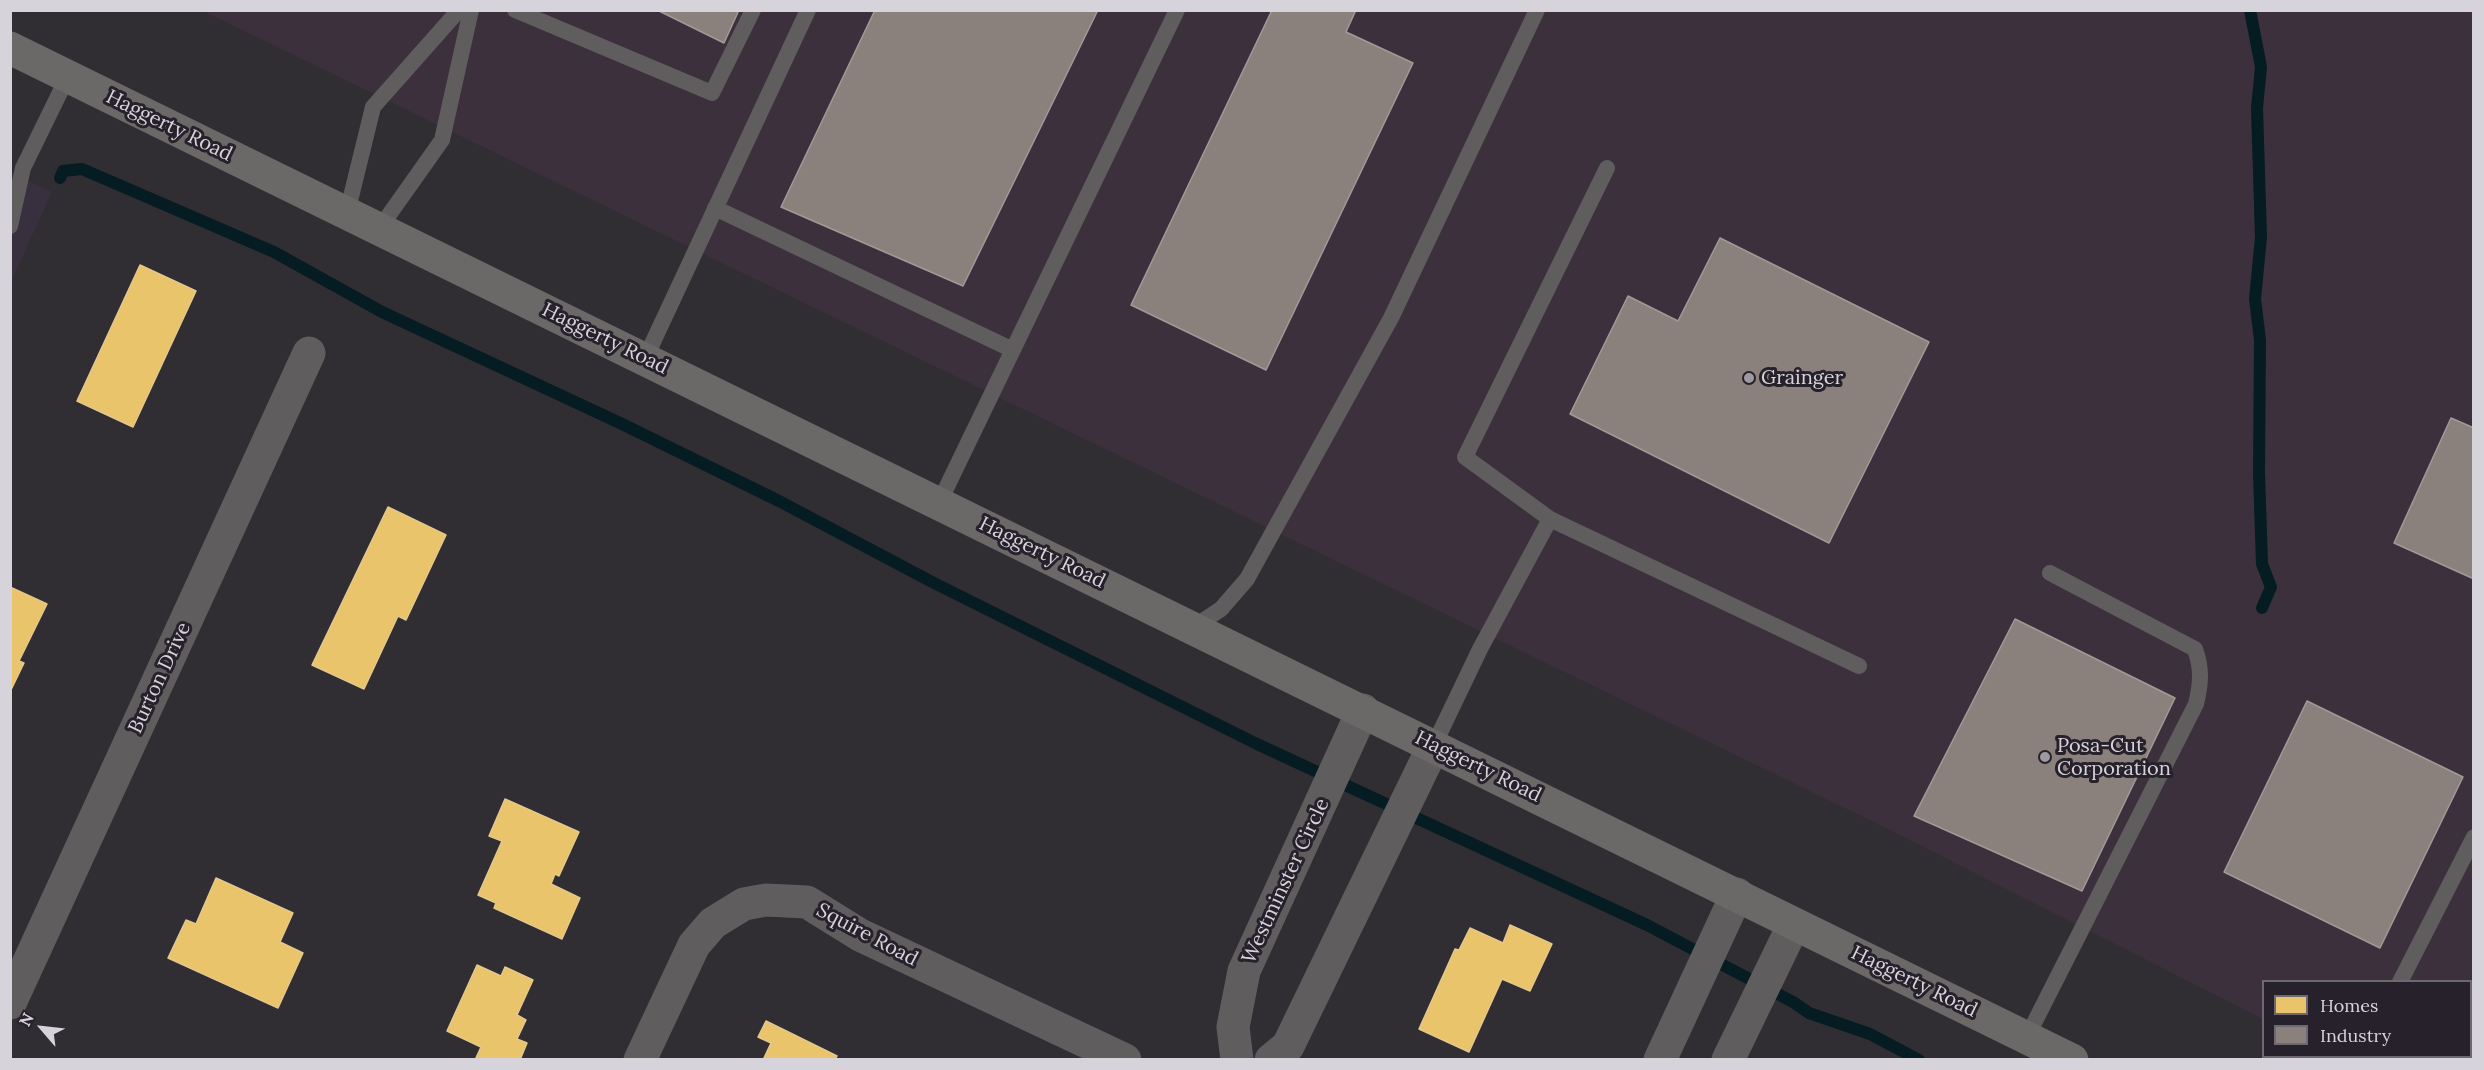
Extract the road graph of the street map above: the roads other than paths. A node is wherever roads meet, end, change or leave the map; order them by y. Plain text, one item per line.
1 (459, 10) edge
2 (471, 10) edge
3 (515, 10) edge
4 (753, 10) edge
5 (808, 10) edge
6 (1177, 10) edge
7 (1537, 10) edge
8 (10, 48) edge
9 (68, 76) junction
10 (1607, 168) dead end
11 (715, 208) junction
12 (347, 213) junction
13 (11, 226) edge
14 (379, 229) junction
15 (1013, 350) junction
16 (309, 353) dead end
17 (645, 359) junction
18 (939, 503) junction
19 (1550, 519) junction
20 (2050, 573) dead end
21 (1194, 627) junction
22 (1859, 666) dead end
23 (1363, 710) junction
24 (1434, 745) junction
25 (2474, 837) edge
26 (1737, 894) junction
27 (1794, 924) junction
28 (2401, 980) edge
29 (10, 1003) edge
30 (2027, 1037) junction
31 (640, 1059) edge
32 (1125, 1059) edge
33 (1237, 1059) edge
34 (1271, 1059) edge
35 (1660, 1059) edge
36 (1728, 1059) edge
37 (2072, 1059) edge

1 - 12 lane
2 - 14 lane
3 - 4 lane
5 - 11 lane
6 - 15 lane
7 - 21 lane
8 - 9 street, Haggerty Road
9 - 12 street, Haggerty Road
9 - 13 lane
10 - 19 lane
11 - 15 lane
11 - 17 lane
12 - 14 street, Haggerty Road
14 - 17 street, Haggerty Road
15 - 18 lane
16 - 29 street, Burton Drive
17 - 18 street, Haggerty Road
18 - 21 street, Haggerty Road
19 - 22 lane
19 - 24 lane
20 - 30 lane
21 - 23 street, Haggerty Road
23 - 24 street, Haggerty Road
23 - 33 street, Westminster Circle
24 - 26 street, Haggerty Road
24 - 34 street
25 - 28 lane
26 - 27 street, Haggerty Road
26 - 35 street
27 - 30 street, Haggerty Road
27 - 36 street
30 - 37 street, Haggerty Road
31 - 32 street, Squire Road

